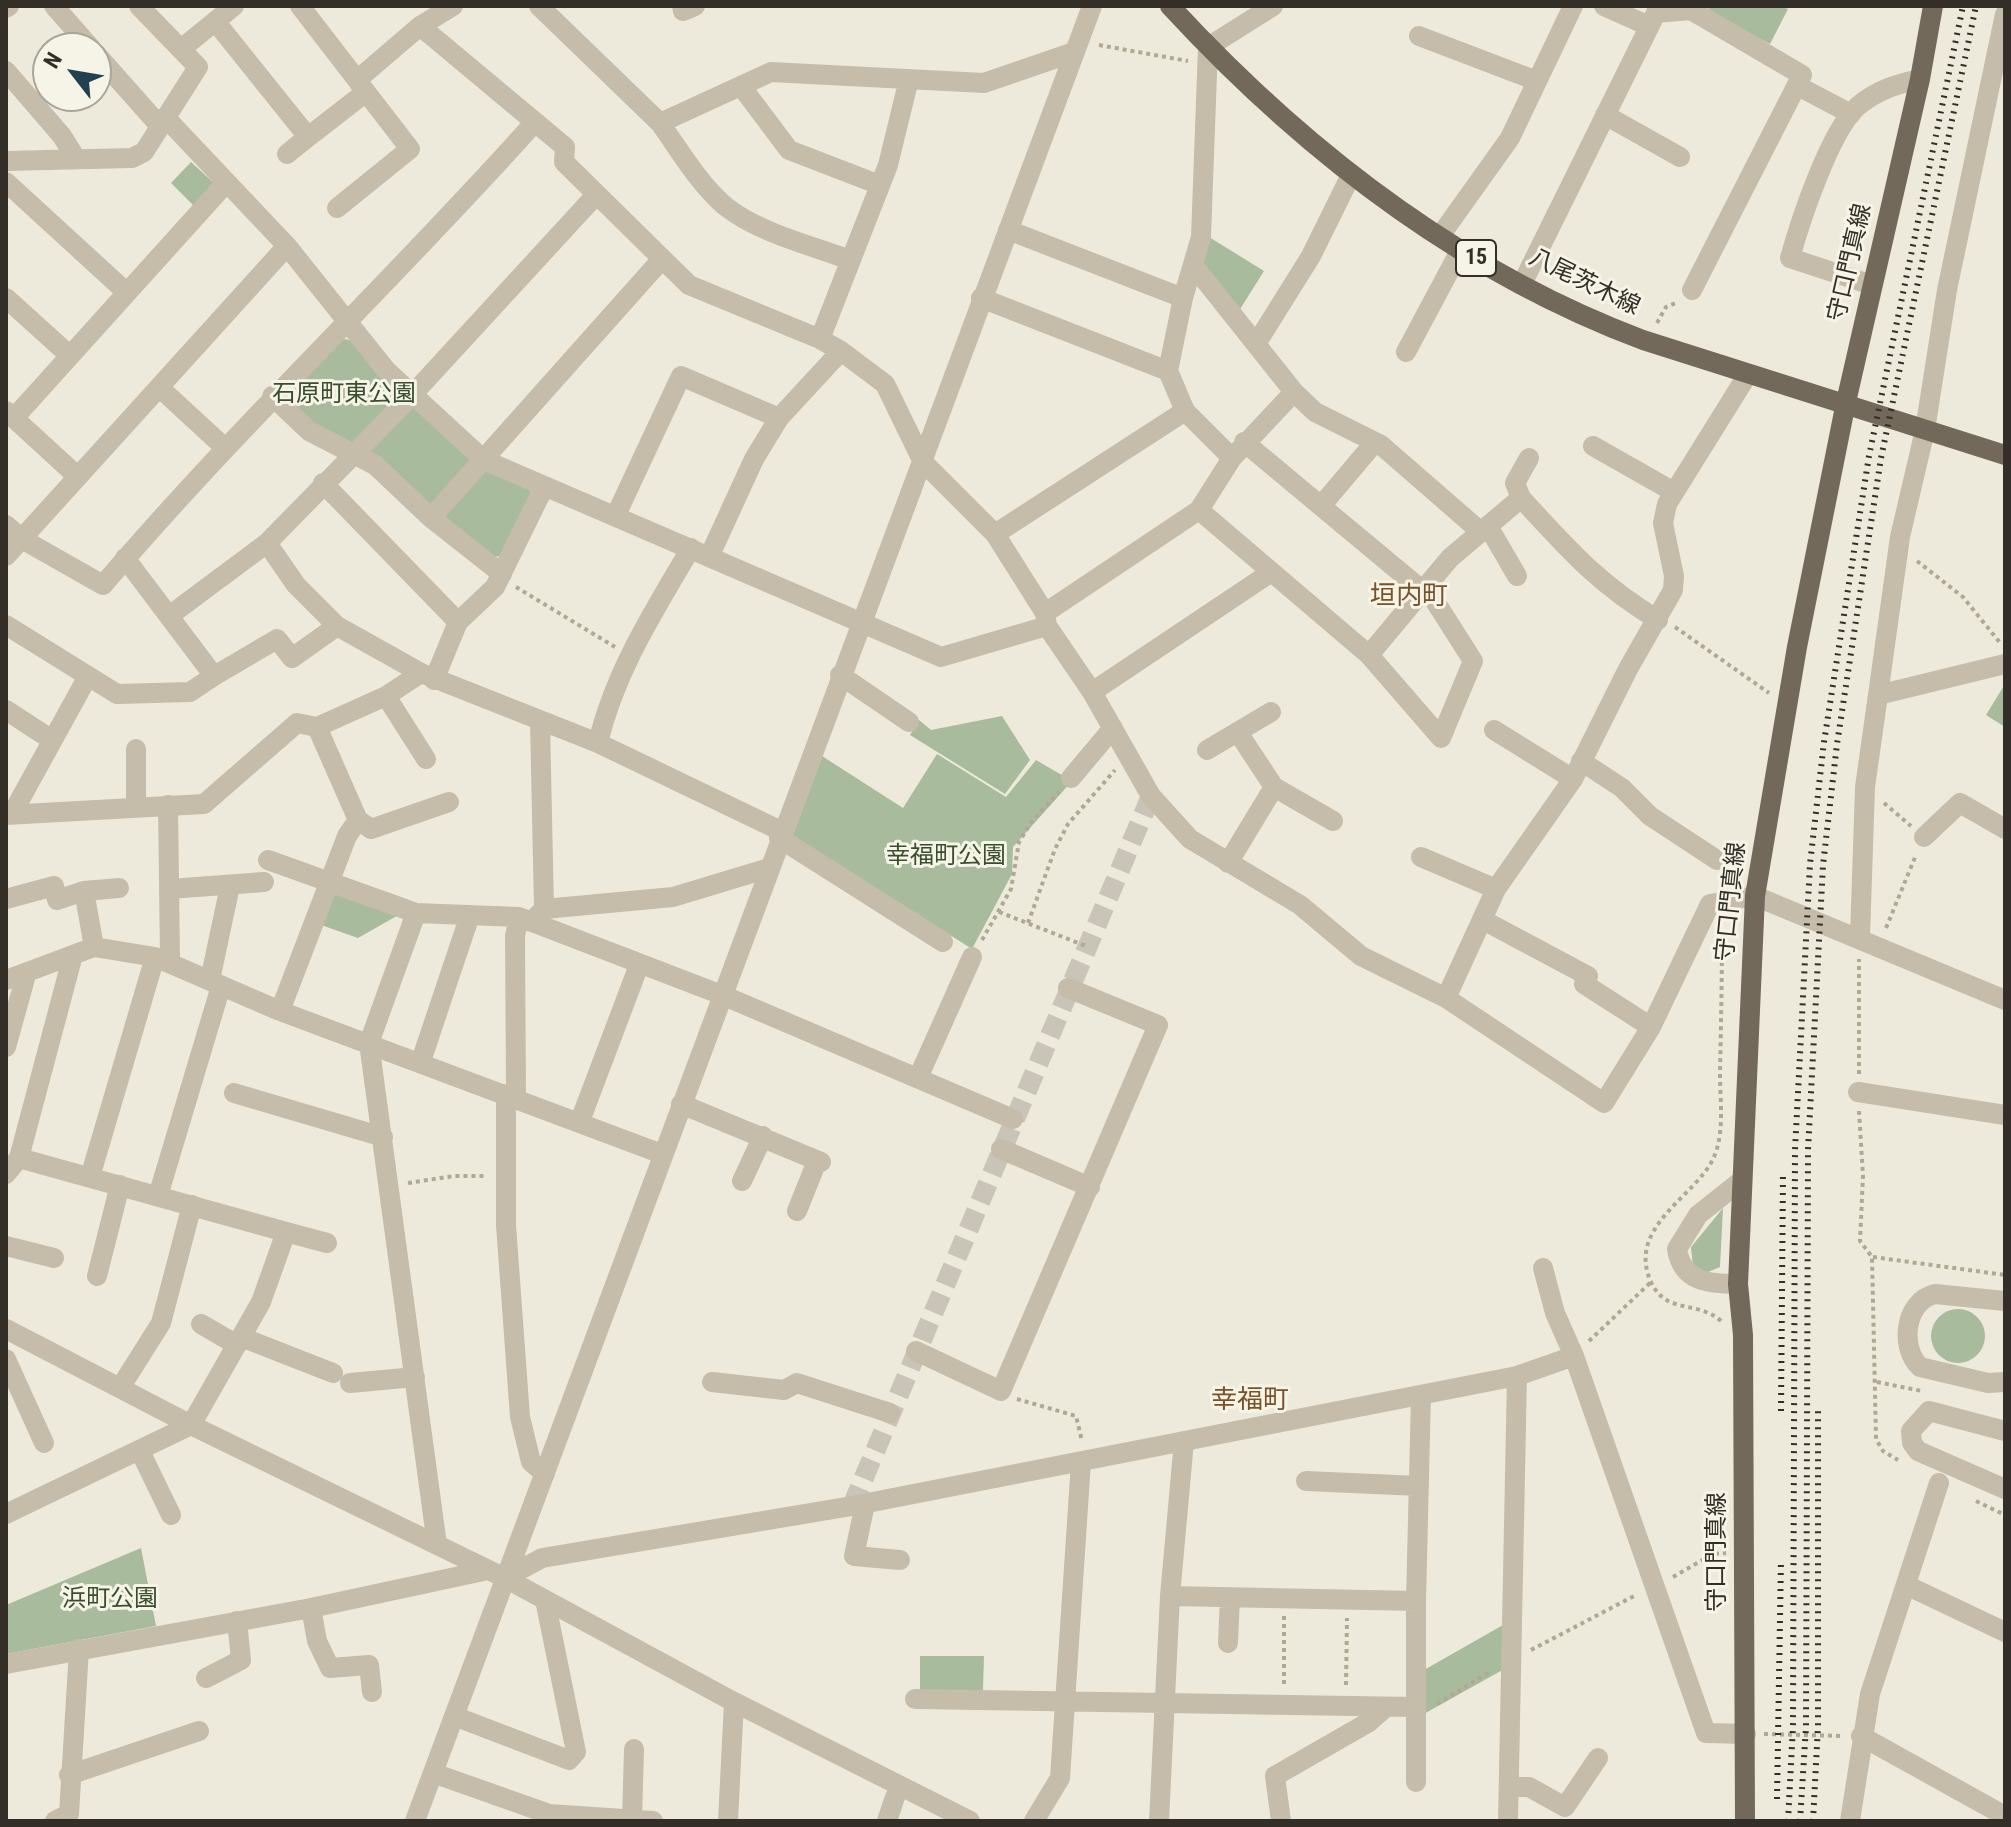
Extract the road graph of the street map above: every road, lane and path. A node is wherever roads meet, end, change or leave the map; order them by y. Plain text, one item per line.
1 (54, 6) edge
2 (139, 6) edge
3 (234, 6) edge
4 (300, 6) edge
5 (453, 6) edge
6 (539, 6) edge
7 (682, 6) edge
8 (695, 6) edge
9 (1092, 6) edge
10 (1170, 6) edge
11 (1273, 6) edge
12 (1573, 6) edge
13 (1604, 6) edge
14 (1933, 6) edge
15 (1692, 8) edge
16 (2005, 14) edge
17 (425, 16) edge
18 (215, 21) junction
19 (1649, 26) junction
20 (77, 32) edge
21 (1419, 36) dead end
22 (1075, 48) junction
23 (181, 49) junction
24 (1208, 56) junction
25 (2000, 63) edge
26 (112, 70) edge
27 (6, 71) edge
28 (909, 79) junction
29 (1920, 79) junction
30 (1537, 81) junction
31 (361, 86) junction
32 (741, 86) junction
33 (1798, 86) junction
34 (1851, 114) junction
35 (1605, 115) junction
36 (162, 121) junction
37 (535, 122) junction
38 (660, 123) junction
39 (308, 137) junction
40 (287, 154) dead end
41 (75, 157) junction
42 (1680, 157) dead end
43 (6, 161) edge
44 (1351, 175) junction
45 (6, 182) edge
46 (226, 183) junction
47 (880, 185) junction
48 (595, 196) junction
49 (337, 208) dead end
50 (1008, 230) junction
51 (1440, 236) junction
52 (287, 246) junction
53 (1461, 249) junction
54 (662, 259) junction
55 (850, 260) junction
56 (1193, 265) junction
57 (1522, 284) junction
58 (1872, 285) junction
59 (1692, 290) joint
60 (125, 291) junction
61 (6, 298) edge
62 (981, 298) junction
63 (1183, 298) junction
64 (346, 322) junction
65 (820, 339) junction
66 (1647, 341) junction
67 (1256, 344) junction
68 (841, 351) junction
69 (1406, 352) dead end
70 (68, 354) junction
71 (1168, 371) junction
72 (1748, 374) junction
73 (161, 389) junction
74 (1294, 392) junction
75 (412, 395) junction
76 (272, 396) junction
77 (1846, 402) junction
78 (1185, 411) junction
79 (10, 415) edge
80 (779, 418) junction
81 (1925, 430) junction
82 (1375, 442) junction
83 (1593, 446) dead end
84 (224, 447) junction
85 (1238, 450) junction
86 (353, 454) junction
87 (2005, 455) edge
88 (1529, 458) dead end
89 (484, 460) junction
90 (923, 462) junction
91 (77, 476) junction
92 (323, 483) junction
93 (544, 487) junction
94 (1674, 492) junction
95 (1521, 498) junction
96 (1321, 506) junction
97 (1199, 510) junction
98 (616, 515) junction
99 (431, 518) junction
100 (6, 525) edge
101 (1484, 529) junction
102 (995, 534) junction
103 (22, 539) junction
104 (267, 543) junction
105 (1899, 547) junction
106 (700, 552) junction
107 (6, 556) edge
108 (125, 558) junction
109 (1270, 573) junction
110 (501, 576) junction
111 (1517, 576) dead end
112 (1424, 589) junction
113 (169, 616) junction
114 (1659, 618) junction
115 (1046, 619) junction
116 (458, 622) junction
117 (859, 623) junction
118 (6, 625) edge
119 (337, 626) junction
120 (2005, 649) edge
121 (629, 655) junction
122 (1369, 655) junction
123 (2005, 664) edge
124 (840, 675) junction
125 (88, 676) junction
126 (214, 676) junction
127 (428, 676) junction
128 (1092, 692) junction
129 (1878, 695) junction
130 (386, 696) junction
131 (1787, 706) junction
132 (6, 710) edge
133 (1271, 712) dead end
134 (540, 721) junction
135 (909, 722) dead end
136 (317, 727) junction
137 (1113, 728) junction
138 (1494, 730) dead end
139 (1239, 734) junction
140 (52, 740) junction
141 (598, 743) junction
142 (136, 749) dead end
143 (1207, 750) dead end
144 (1128, 756) junction
145 (426, 759) dead end
146 (1577, 770) junction
147 (1071, 778) joint
148 (1274, 787) junction
149 (1865, 787) junction
150 (449, 802) dead end
151 (168, 805) junction
152 (10, 807) edge
153 (136, 807) junction
154 (358, 820) junction
155 (1333, 821) dead end
156 (2003, 823) edge
157 (780, 835) junction
158 (1924, 837) junction
159 (1421, 857) dead end
160 (268, 860) dead end
161 (1717, 860) dead end
162 (1228, 863) junction
163 (769, 868) junction
164 (330, 881) junction
165 (264, 882) dead end
166 (230, 886) junction
167 (119, 888) dead end
168 (170, 889) junction
169 (1496, 889) junction
170 (84, 891) junction
171 (1755, 896) junction
172 (6, 899) edge
173 (999, 912) junction
174 (416, 913) junction
175 (470, 915) junction
176 (531, 916) junction
177 (1723, 916) dead end
178 (1483, 920) junction
179 (1028, 923) junction
180 (1860, 937) junction
181 (943, 942) dead end
182 (1879, 945) junction
183 (1086, 946) dead end
184 (94, 947) junction
185 (73, 955) junction
186 (972, 957) joint
187 (162, 958) junction
188 (639, 965) junction
189 (26, 975) junction
190 (6, 980) edge
191 (215, 983) junction
192 (1068, 988) dead end
193 (722, 995) junction
194 (1446, 998) junction
195 (2005, 1000) edge
196 (280, 1011) junction
197 (1651, 1027) junction
198 (369, 1043) junction
199 (6, 1047) edge
200 (421, 1061) junction
201 (918, 1078) junction
202 (1858, 1092) junction
203 (234, 1093) dead end
204 (511, 1095) junction
205 (681, 1104) junction
206 (2005, 1115) edge
207 (1013, 1119) dead end
208 (580, 1121) junction
209 (763, 1136) junction
210 (383, 1137) junction
211 (1001, 1149) dead end
212 (662, 1154) junction
213 (13, 1166) edge
214 (90, 1177) junction
215 (506, 1177) junction
216 (1742, 1180) junction
217 (742, 1181) dead end
218 (120, 1185) junction
219 (390, 1186) junction
220 (1090, 1187) junction
221 (158, 1196) junction
222 (192, 1205) junction
223 (797, 1211) dead end
224 (286, 1232) junction
225 (327, 1243) dead end
226 (6, 1246) edge
227 (1872, 1257) junction
228 (54, 1258) dead end
229 (1543, 1268) dead end
230 (2005, 1275) edge
231 (97, 1276) dead end
232 (1651, 1282) junction
233 (1738, 1284) junction
234 (2005, 1301) edge
235 (201, 1324) dead end
236 (1725, 1325) dead end
237 (6, 1329) edge
238 (239, 1341) junction
239 (916, 1351) dead end
240 (1574, 1356) junction
241 (6, 1359) edge
242 (1517, 1376) junction
243 (415, 1377) junction
244 (712, 1382) dead end
245 (2005, 1382) edge
246 (120, 1388) junction
247 (1001, 1391) junction
248 (1421, 1395) junction
249 (890, 1413) dead end
250 (191, 1425) junction
251 (2005, 1431) edge
252 (1184, 1441) junction
253 (44, 1443) dead end
254 (140, 1451) junction
255 (1084, 1462) junction
256 (1907, 1467) dead end
257 (545, 1474) junction
258 (1306, 1481) dead end
259 (1939, 1483) dead end
260 (1419, 1486) junction
261 (2005, 1489) edge
262 (865, 1504) junction
263 (6, 1514) edge
264 (171, 1515) dead end
265 (437, 1545) junction
266 (1731, 1552) dead end
267 (900, 1560) dead end
268 (497, 1574) junction
269 (1906, 1585) junction
270 (1654, 1588) junction
271 (1170, 1596) junction
272 (1230, 1597) junction
273 (1284, 1598) junction
274 (1347, 1599) junction
275 (545, 1600) junction
276 (1416, 1601) junction
277 (311, 1608) junction
278 (237, 1621) junction
279 (2005, 1632) edge
280 (1228, 1643) dead end
281 (79, 1649) junction
282 (1512, 1658) junction
283 (6, 1664) edge
284 (206, 1678) dead end
285 (372, 1692) dead end
286 (915, 1699) dead end
287 (734, 1702) junction
288 (1064, 1702) junction
289 (1164, 1704) junction
290 (1284, 1705) junction
291 (1346, 1706) junction
292 (1386, 1707) junction
293 (1415, 1712) junction
294 (454, 1716) junction
295 (199, 1731) dead end
296 (1746, 1734) junction
297 (1861, 1736) junction
298 (634, 1749) dead end
299 (1598, 1758) dead end
300 (433, 1773) junction
301 (69, 1775) junction
302 (1416, 1782) dead end
303 (1509, 1787) junction
304 (895, 1797) dead end
305 (2005, 1816) edge
306 (587, 1819) edge
307 (632, 1820) edge
308 (55, 1821) edge
309 (415, 1821) edge
310 (653, 1821) edge
311 (728, 1821) edge
312 (887, 1821) edge
313 (970, 1821) edge
314 (1034, 1821) edge
315 (1159, 1821) edge
316 (1281, 1821) edge
317 (1508, 1821) edge
318 (1745, 1821) edge
319 (1850, 1821) edge

1 - 20 street
2 - 23 street
3 - 18 street
4 - 31 street
5 - 17 street
6 - 38 street
7 - 8 street
9 - 22 street
10 - 24 main road, 八尾茨木線 / 15
11 - 24 street
12 - 30 street
13 - 19 street
14 - 29 main road, 守口門真線
15 - 19 street
15 - 33 street
16 - 25 street
17 - 31 street
17 - 37 street
18 - 23 street
18 - 39 street
19 - 35 street
21 - 30 street
22 - 24 path
22 - 28 street
22 - 50 street
23 - 36 street
24 - 44 main road, 八尾茨木線 / 15
24 - 56 street
25 - 81 street
26 - 36 street
27 - 41 street
28 - 32 street
28 - 47 street
29 - 34 street
29 - 58 main road, 守口門真線
30 - 51 street
31 - 39 street
31 - 49 street
32 - 38 street
32 - 47 street
33 - 34 street
33 - 59 street
34 - 58 street
35 - 42 street
35 - 57 street
36 - 41 street
36 - 46 street
37 - 48 street
37 - 64 street
38 - 55 street
39 - 40 street
41 - 43 street
44 - 51 main road, 八尾茨木線 / 15
44 - 67 street
45 - 60 street
46 - 52 street
46 - 60 street
47 - 55 street
48 - 54 street
48 - 75 street
50 - 62 street
50 - 63 street
51 - 53 main road, 八尾茨木線 / 15
52 - 64 street
52 - 73 street
53 - 57 main road, 八尾茨木線 / 15
53 - 69 street
54 - 65 street
54 - 89 street
55 - 65 street
56 - 63 street
56 - 67 street
57 - 66 main road, 八尾茨木線 / 15
58 - 77 main road, 守口門真線
59 - 66 path
60 - 70 street
61 - 70 street
62 - 71 street
62 - 90 street
63 - 71 street
64 - 75 street
64 - 76 street
65 - 68 street
66 - 72 main road, 八尾茨木線 / 15
67 - 74 street
68 - 80 street
68 - 90 street
70 - 79 street
71 - 78 street
72 - 77 main road, 八尾茨木線 / 15
72 - 94 street
73 - 84 street
73 - 91 street
74 - 82 street
74 - 85 street
75 - 86 street
75 - 89 street
76 - 84 street
76 - 86 street
77 - 81 main road, 八尾茨木線 / 15
77 - 131 main road, 守口門真線
78 - 85 street
78 - 102 street
79 - 91 street
80 - 98 street
80 - 106 street
81 - 87 main road, 八尾茨木線 / 15
81 - 105 street
82 - 96 street
82 - 101 street
83 - 94 street
84 - 108 street
85 - 96 street
85 - 97 street
86 - 92 street
86 - 99 street
88 - 95 street
89 - 93 street
89 - 99 street
90 - 102 street
90 - 117 street
91 - 103 street
92 - 104 street
92 - 116 street
93 - 98 street
93 - 110 street
94 - 114 street
95 - 101 street
95 - 114 street
96 - 112 street
97 - 109 street
97 - 115 street
98 - 106 street
99 - 110 street
100 - 103 street
101 - 111 street
101 - 112 street
102 - 115 street
103 - 107 street
103 - 108 street
104 - 113 street
104 - 119 street
105 - 120 path
105 - 129 street
106 - 117 street
106 - 121 street
108 - 113 street
109 - 122 street
109 - 128 street
110 - 116 street
110 - 121 path
112 - 122 street
112 - 122 street
113 - 126 street
114 - 131 path
114 - 146 street
115 - 117 street
115 - 128 street
116 - 127 street
117 - 124 street
118 - 125 street
119 - 126 street
119 - 127 street
121 - 141 street
123 - 129 street
124 - 135 street
124 - 157 street
125 - 126 street
125 - 140 street
127 - 130 street
127 - 134 street
128 - 137 street
129 - 149 street
130 - 136 street
130 - 145 street
131 - 171 main road, 守口門真線
132 - 140 street
133 - 139 street
134 - 141 street
134 - 176 street
136 - 151 street
136 - 154 street
137 - 144 street
137 - 147 street
138 - 146 street
139 - 143 street
139 - 148 street
140 - 152 street
141 - 157 street
142 - 153 street
144 - 162 street
144 - 179 path
146 - 161 street
146 - 169 street
147 - 173 path
148 - 155 street
148 - 162 street
149 - 158 path
149 - 180 street
150 - 154 street
151 - 153 street
151 - 168 street
152 - 153 street
154 - 164 street
156 - 158 street
157 - 163 street
157 - 181 street
158 - 182 path
159 - 169 street
160 - 164 street
162 - 194 street
163 - 176 street
163 - 193 street
164 - 174 street
164 - 196 street
165 - 166 street
166 - 168 street
166 - 191 street
167 - 170 street
168 - 187 street
169 - 178 street
170 - 172 street
170 - 184 street
171 - 180 street
171 - 197 street
171 - 216 main road, 守口門真線
173 - 179 path
173 - 186 path
174 - 175 street
174 - 198 street
175 - 176 street
175 - 200 street
176 - 188 street
176 - 204 street
177 - 232 path
178 - 194 street
178 - 197 street
179 - 183 path
180 - 182 street
180 - 202 path
182 - 195 street
184 - 185 street
184 - 187 street
185 - 189 street
185 - 213 street
186 - 201 street
187 - 191 street
187 - 214 street
188 - 193 street
188 - 208 street
189 - 190 street
189 - 199 street
191 - 196 street
191 - 221 street
192 - 220 street
193 - 201 street
193 - 205 street
194 - 197 street
196 - 198 street
198 - 200 street
198 - 210 street
200 - 204 street
201 - 207 street
202 - 206 street
202 - 227 path
203 - 210 street
204 - 208 street
204 - 215 street
205 - 209 street
205 - 212 street
208 - 212 street
209 - 217 street
209 - 223 street
210 - 219 street
211 - 220 street
212 - 257 street
213 - 214 street
214 - 218 street
215 - 219 path
215 - 257 street
216 - 233 main road, 守口門真線
216 - 233 street
218 - 221 street
218 - 231 street
219 - 243 street
220 - 247 street
221 - 222 street
222 - 224 street
222 - 246 street
224 - 225 street
224 - 238 street
226 - 228 street
227 - 230 path
227 - 256 path
229 - 240 street
232 - 236 path
232 - 240 path
233 - 296 main road, 守口門真線
234 - 245 street
235 - 238 street
237 - 246 street
238 - 243 street
238 - 250 street
239 - 247 street
240 - 242 street
240 - 270 street
241 - 253 street
242 - 248 street
242 - 282 street
243 - 265 street
244 - 249 street
246 - 250 street
247 - 255 path
248 - 252 street
248 - 260 street
250 - 254 street
250 - 265 street
251 - 261 street
252 - 255 street
252 - 271 street
254 - 263 street
254 - 264 street
255 - 262 street
255 - 288 street
257 - 268 street
258 - 260 street
259 - 269 street
260 - 276 street
262 - 267 street
262 - 268 street
265 - 268 street
266 - 270 path
268 - 275 street
268 - 277 street
268 - 294 street
269 - 279 street
269 - 297 street
270 - 282 path
270 - 296 street
271 - 272 street
271 - 289 street
272 - 273 street
272 - 280 street
273 - 274 street
273 - 290 path
274 - 276 street
274 - 291 path
275 - 287 street
275 - 294 street
276 - 293 street
277 - 278 street
277 - 285 street
278 - 281 street
278 - 284 street
281 - 283 street
281 - 301 street
282 - 293 path
282 - 303 street
286 - 288 street
287 - 311 street
287 - 313 street
288 - 289 street
288 - 314 street
289 - 290 street
289 - 315 street
290 - 291 street
291 - 292 street
292 - 293 street
292 - 316 street
293 - 302 street
294 - 300 street
295 - 301 street
296 - 297 path
296 - 318 main road, 守口門真線
297 - 305 street
297 - 319 street
298 - 307 street
299 - 303 street
300 - 306 street
300 - 309 street
301 - 308 street
303 - 317 street
304 - 312 street
306 - 307 street
307 - 310 street

